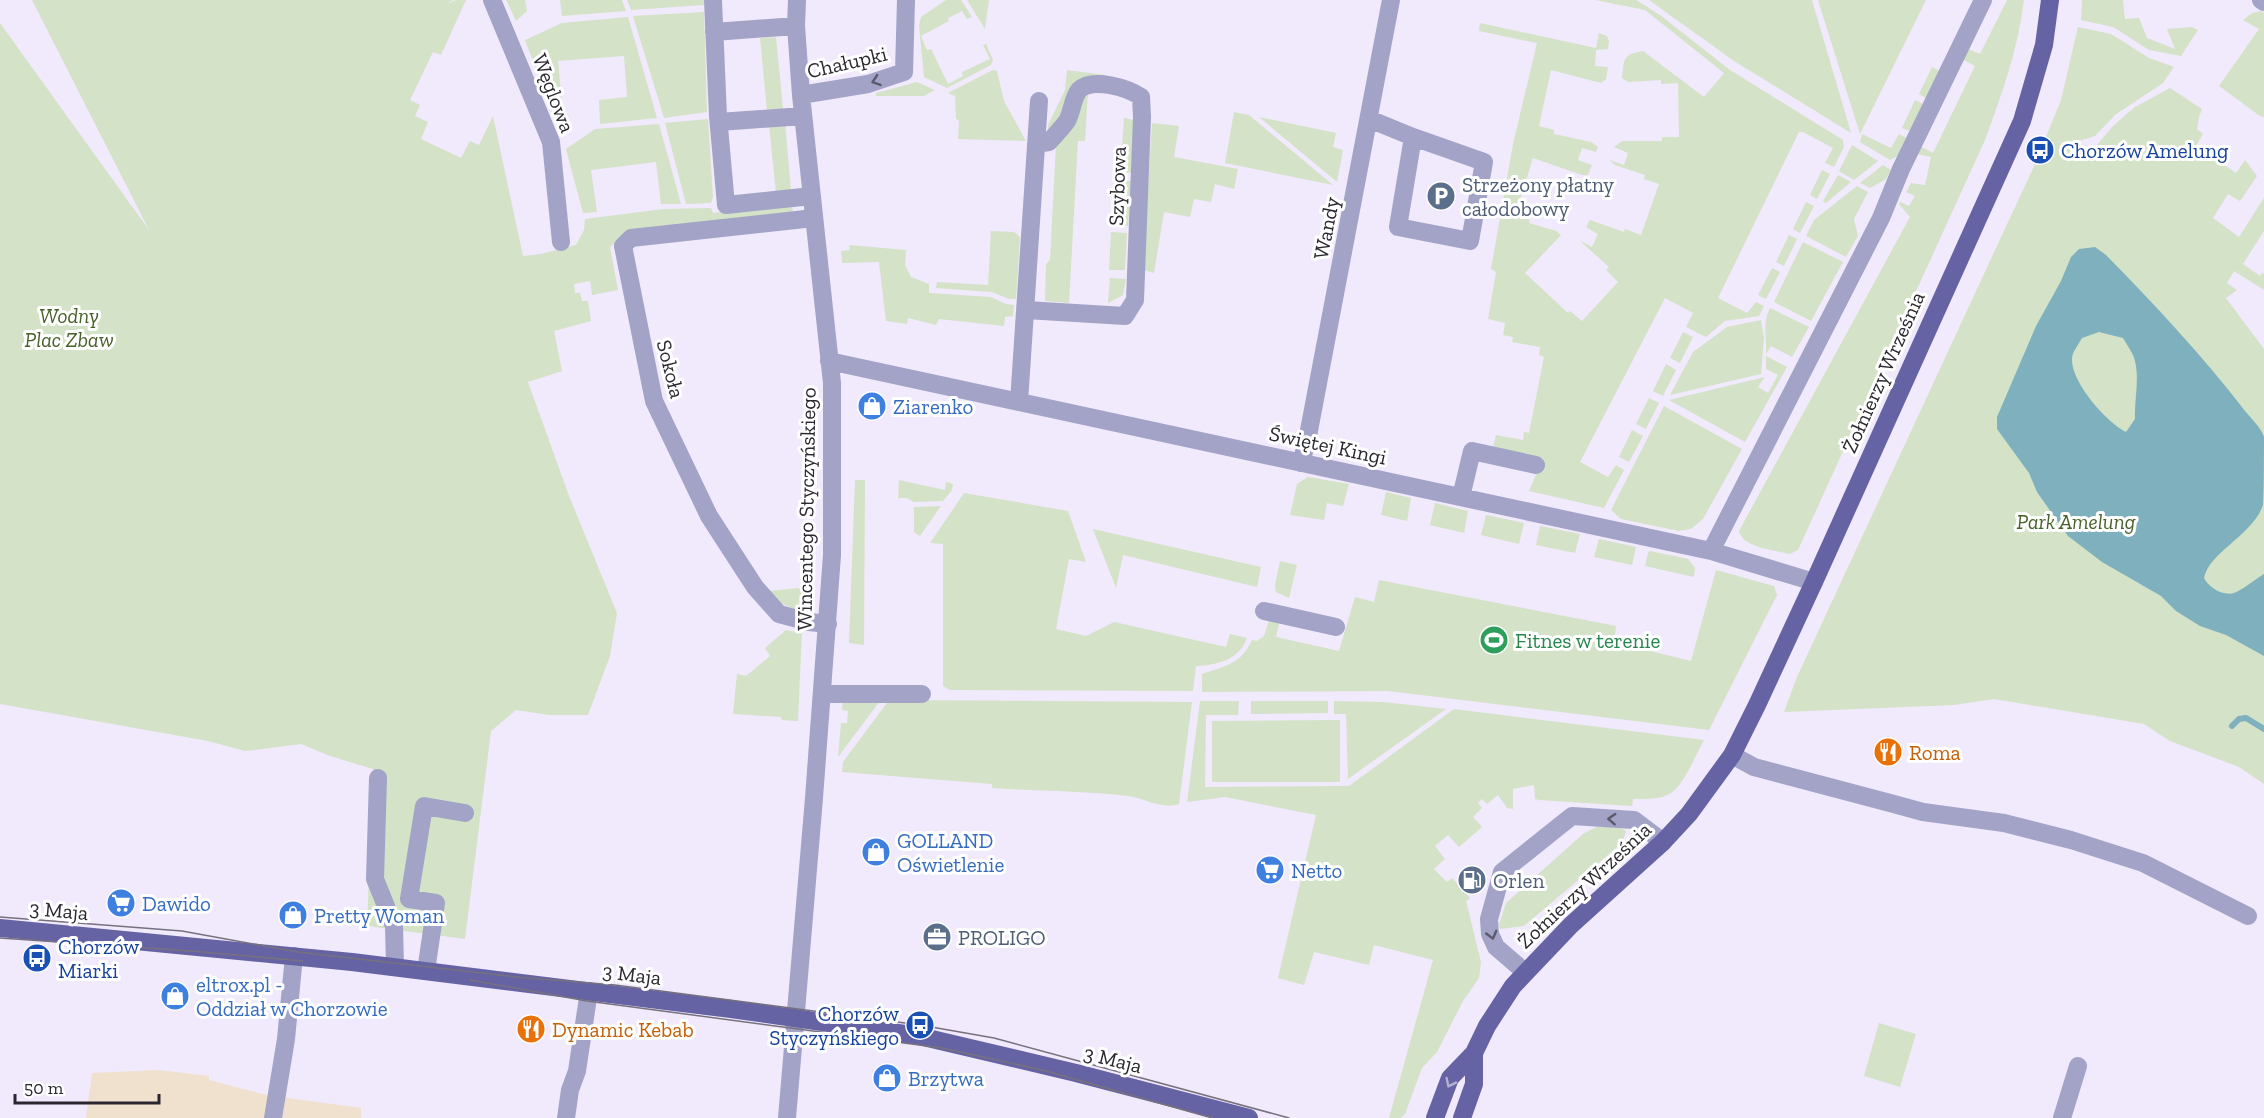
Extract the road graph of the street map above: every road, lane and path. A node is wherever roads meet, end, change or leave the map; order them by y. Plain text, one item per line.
1 (492, 0) edge
2 (713, 0) edge
3 (797, 0) edge
4 (906, 0) edge
5 (1391, 0) edge
6 (1983, 0) edge
7 (2050, 0) edge
8 (796, 26) junction
9 (714, 32) junction
10 (801, 96) junction
11 (1040, 101) dead end
12 (803, 116) junction
13 (1370, 119) junction
14 (718, 122) junction
15 (1413, 137) junction
16 (1036, 144) junction
17 (812, 196) junction
18 (814, 218) junction
19 (561, 242) dead end
20 (1026, 310) junction
21 (830, 361) junction
22 (1019, 402) junction
23 (1301, 463) junction
24 (1536, 465) dead end
25 (1461, 497) junction
26 (1711, 551) junction
27 (1814, 582) junction
28 (1264, 611) dead end
29 (828, 624) junction
30 (1336, 627) dead end
31 (823, 694) junction
32 (922, 694) dead end
33 (1732, 754) junction
34 (378, 778) dead end
35 (465, 813) dead end
36 (1664, 842) junction
37 (2248, 916) dead end
38 (0, 928) edge
39 (294, 956) junction
40 (395, 967) junction
41 (426, 971) junction
42 (1525, 972) junction
43 (589, 991) junction
44 (796, 1018) junction
45 (1474, 1053) junction
46 (2078, 1066) dead end
47 (273, 1118) edge
48 (566, 1118) edge
49 (787, 1118) edge
50 (1249, 1118) edge
51 (1436, 1118) edge
52 (1462, 1118) edge
53 (2062, 1118) edge

1 - 19 street, Węglowa
2 - 9 street
3 - 8 street, Wincentego Styczyńskiego
4 -> 10 street, Chałupki
5 - 13 street, Wandy
6 - 26 street
7 - 27 main road, Żołnierzy Września
8 - 9 street
8 - 10 street, Wincentego Styczyńskiego
9 - 14 street
10 - 12 street, Wincentego Styczyńskiego
11 - 16 street
12 - 14 street
12 - 17 street, Wincentego Styczyńskiego
13 - 15 street
13 - 23 street, Wandy
14 - 17 street
15 - 15 street
16 - 20 street
16 - 20 street, Szybowa
17 - 18 street, Wincentego Styczyńskiego
18 - 21 street, Wincentego Styczyńskiego
18 - 29 street, Sokoła
20 - 22 street
21 - 22 street, Świętej Kingi
21 - 29 street, Wincentego Styczyńskiego
22 - 23 street, Świętej Kingi
23 - 25 street, Świętej Kingi
24 - 25 street
25 - 26 street, Świętej Kingi
26 - 27 street, Świętej Kingi
27 - 33 main road, Żołnierzy Września
28 - 30 street
29 - 31 street, Wincentego Styczyńskiego
31 - 32 street
31 - 44 street, Wincentego Styczyńskiego
33 - 36 main road, Żołnierzy Września
33 - 37 street
34 - 40 street
35 - 41 street
36 - 42 main road, Żołnierzy Września
36 -> 42 street
38 - 39 main road, 3 Maja
39 - 40 main road, 3 Maja
39 - 47 street
40 - 41 main road, 3 Maja
41 - 43 main road, 3 Maja
42 - 45 main road, Żołnierzy Września
43 - 44 main road, 3 Maja
43 - 48 street
44 - 49 street, Wincentego Styczyńskiego
44 - 50 main road, 3 Maja
45 -> 51 main road, Żołnierzy Września
45 - 52 main road, Żołnierzy Września
46 - 53 street

